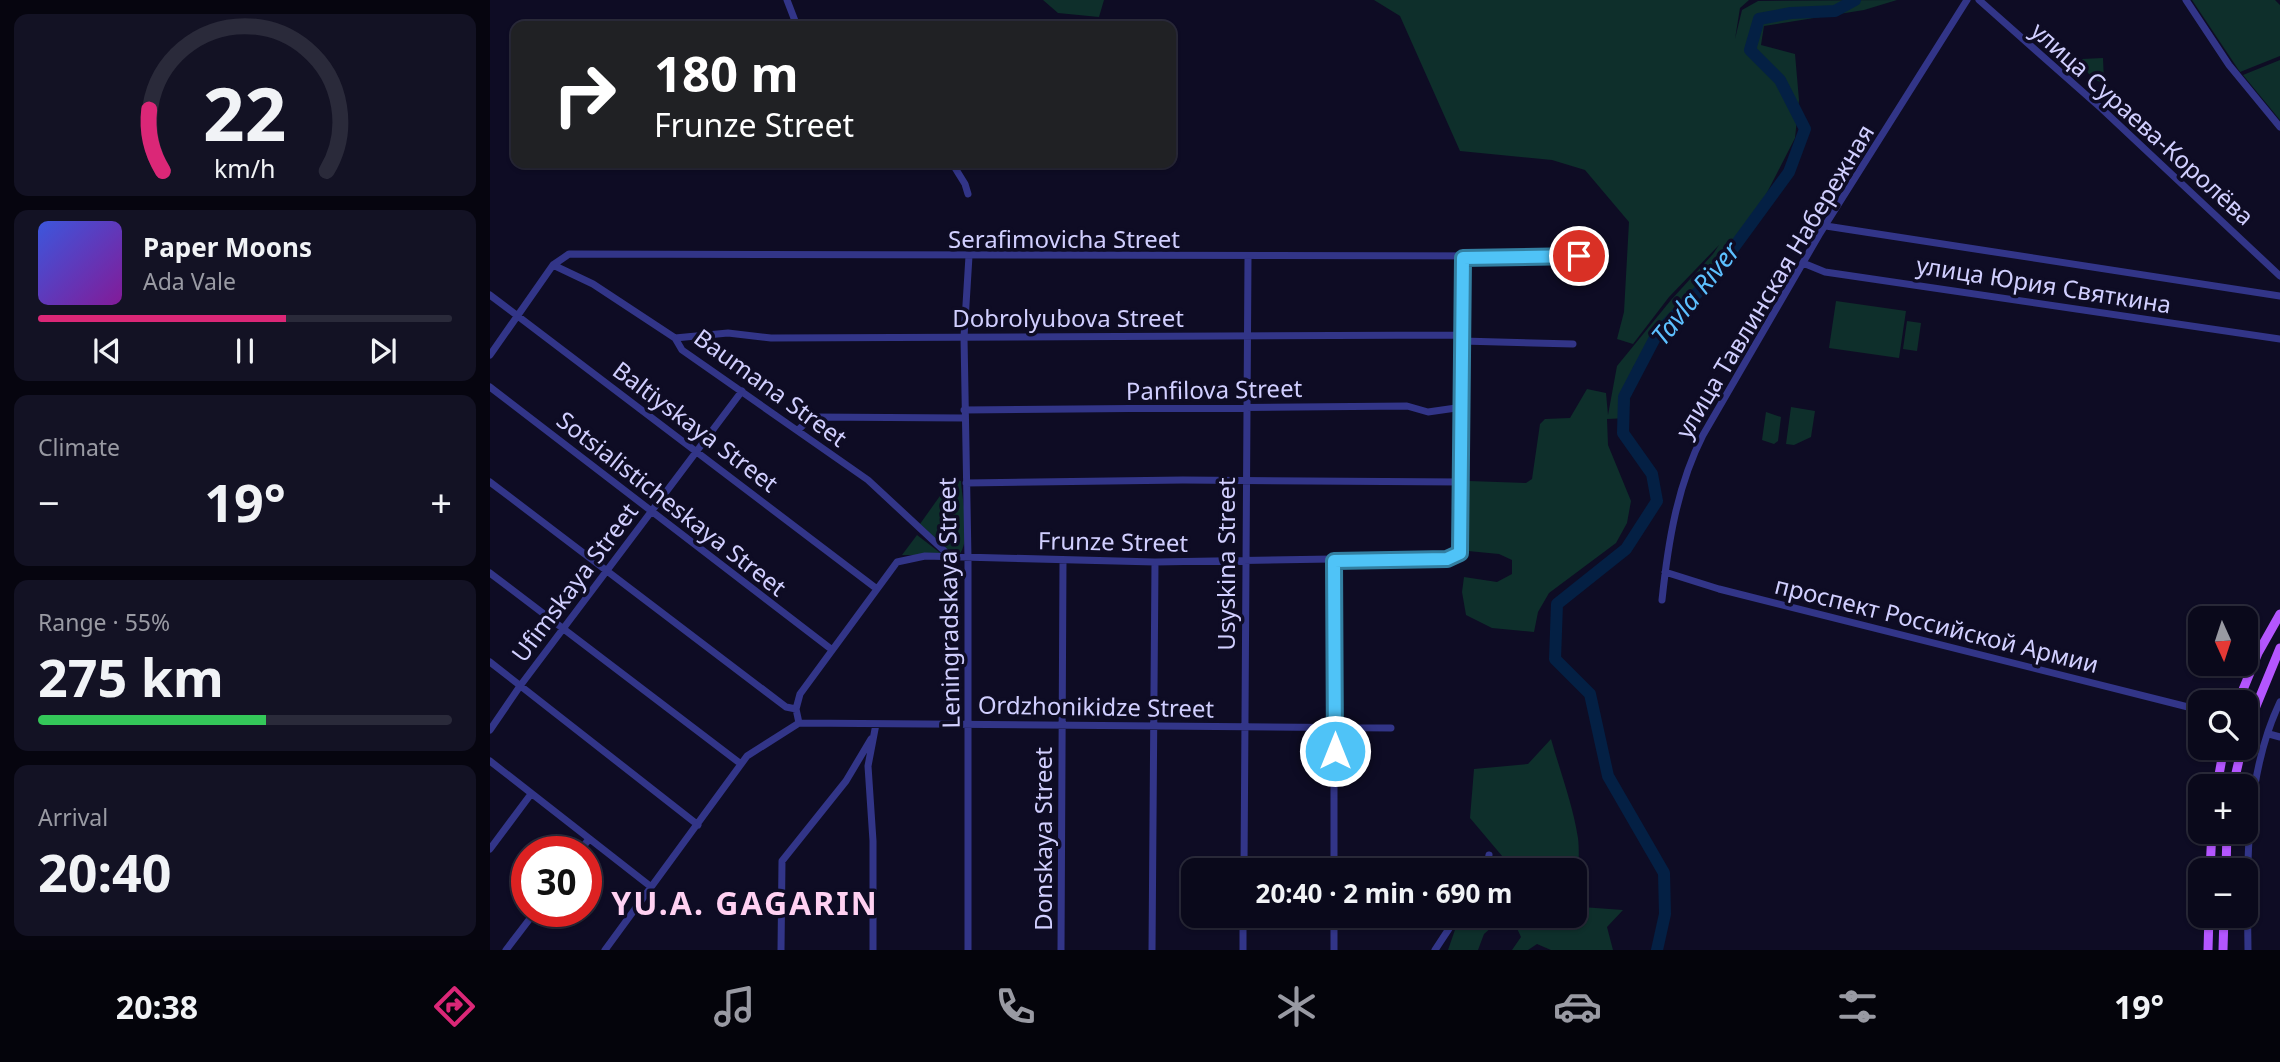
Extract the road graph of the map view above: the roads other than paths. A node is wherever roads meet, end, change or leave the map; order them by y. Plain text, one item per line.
1 (787, 0) edge
2 (1967, 0) edge
3 (1979, 0) edge
4 (2186, 0) edge
5 (795, 21) edge
6 (2280, 127) edge
7 (955, 168) edge
8 (968, 194) dead end
9 (1826, 226) junction
10 (969, 256) junction
11 (1579, 256) dead end
12 (1248, 258) junction
13 (1463, 258) junction
14 (1802, 263) junction
15 (553, 265) junction
16 (2280, 276) edge
17 (490, 295) edge
18 (2280, 296) edge
19 (517, 317) junction
20 (1247, 335) junction
21 (964, 337) junction
22 (675, 338) junction
23 (1462, 338) junction
24 (2280, 339) edge
25 (1573, 344) dead end
26 (490, 355) edge
27 (490, 387) edge
28 (742, 391) junction
29 (1463, 407) junction
30 (1245, 409) junction
31 (964, 414) junction
32 (798, 430) junction
33 (698, 450) junction
34 (490, 482) edge
35 (1245, 482) junction
36 (1461, 482) junction
37 (966, 483) junction
38 (652, 511) junction
39 (954, 559) junction
40 (968, 559) junction
41 (1063, 560) junction
42 (1245, 561) junction
43 (1334, 561) junction
44 (1154, 562) junction
45 (606, 570) junction
46 (1665, 572) junction
47 (490, 573) edge
48 (877, 589) junction
49 (1662, 600) dead end
50 (2280, 614) edge
51 (564, 628) junction
52 (2280, 648) edge
53 (831, 649) junction
54 (490, 662) edge
55 (520, 685) junction
56 (2243, 690) edge
57 (2258, 701) edge
58 (2188, 707) edge
59 (2279, 707) edge
60 (796, 709) junction
61 (968, 722) junction
62 (799, 723) junction
63 (876, 724) junction
64 (1062, 724) junction
65 (1154, 727) junction
66 (1335, 727) junction
67 (1244, 728) junction
68 (1391, 728) dead end
69 (490, 730) edge
70 (2269, 734) junction
71 (2280, 737) edge
72 (871, 739) junction
73 (490, 761) edge
74 (741, 764) junction
75 (531, 794) junction
76 (698, 825) junction
77 (585, 836) edge
78 (490, 849) edge
79 (602, 849) edge
80 (1489, 855) dead end
81 (1244, 858) edge
82 (1334, 858) edge
83 (1488, 858) edge
84 (2248, 858) edge
85 (650, 886) junction
86 (524, 927) edge
87 (1243, 928) edge
88 (1334, 928) edge
89 (1449, 928) edge
90 (2209, 928) edge
91 (2224, 928) edge
92 (2247, 928) edge
93 (506, 950) edge
94 (605, 950) edge
95 (781, 950) edge
96 (873, 950) edge
97 (968, 950) edge
98 (1061, 950) edge
99 (1152, 950) edge
100 (1243, 950) edge
101 (1334, 950) edge
102 (1435, 950) edge
103 (2208, 950) edge
104 (2223, 950) edge
105 (2248, 950) edge

1 - 5 street
2 - 9 street, улица Тавлинская Набережная
3 - 16 street, улица Сураева-Королёва
4 - 6 street
7 - 8 street
9 - 14 street, улица Тавлинская Набережная
9 - 18 street, улица Юрия Святкина
10 - 12 street, Serafimovicha Street
10 - 15 street, Serafimovicha Street
10 - 21 street, Leningradskaya Street
11 - 13 street, Serafimovicha Street
12 - 13 street, Serafimovicha Street
12 - 20 street, Usyskina Street
13 - 23 street
14 - 24 street, улица Юрия Святкина
14 - 46 street, улица Тавлинская Набережная
15 - 19 street
15 - 22 street, Baumana Street
17 - 19 street, Baltiyskaya Street
19 - 26 street
19 - 33 street, Baltiyskaya Street
20 - 21 street, Dobrolyubova Street
20 - 23 street, Dobrolyubova Street
20 - 30 street, Usyskina Street
21 - 22 street, Dobrolyubova Street
21 - 31 street, Leningradskaya Street
22 - 28 street, Baumana Street
23 - 25 street, Dobrolyubova Street
23 - 29 street
27 - 38 street, Sotsialisticheskaya Street
28 - 32 street, Baumana Street
28 - 33 street, Ufimskaya Street
29 - 30 street, Panfilova Street
29 - 36 street
30 - 31 street, Panfilova Street
30 - 35 street, Usyskina Street
31 - 32 street, Panfilova Street
31 - 37 street, Leningradskaya Street
32 - 39 street, Baumana Street
33 - 38 street, Ufimskaya Street
33 - 48 street, Baltiyskaya Street
34 - 45 street
35 - 36 street
35 - 37 street
35 - 42 street, Usyskina Street
36 - 43 street, Frunze Street
37 - 40 street, Leningradskaya Street
38 - 45 street, Ufimskaya Street
38 - 53 street, Sotsialisticheskaya Street
39 - 40 street, Frunze Street
39 - 48 street, Frunze Street
40 - 41 street, Frunze Street
40 - 61 street, Leningradskaya Street
41 - 44 street, Frunze Street
41 - 64 street, Donskaya Street
42 - 43 street, Frunze Street
42 - 44 street, Frunze Street
42 - 67 street, Usyskina Street
43 - 66 street
44 - 65 street
45 - 51 street, Ufimskaya Street
45 - 60 street
46 - 49 street, улица Тавлинская Набережная
46 - 58 street, проспект Российской Армии
47 - 51 street
48 - 53 street
50 - 56 main road
51 - 55 street, Ufimskaya Street
51 - 74 street
52 - 57 main road
53 - 60 street
54 - 55 street
55 - 69 street, Ufimskaya Street
55 - 76 street
59 - 70 street
60 - 62 street
61 - 63 street, Ordzhonikidze Street
61 - 64 street, Ordzhonikidze Street
61 - 97 street, Leningradskaya Street
62 - 63 street, Ordzhonikidze Street
62 - 74 street
63 - 72 street
64 - 65 street, Ordzhonikidze Street
64 - 98 street, Donskaya Street
65 - 67 street, Ordzhonikidze Street
65 - 99 street
66 - 67 street, Ordzhonikidze Street
66 - 68 street, Ordzhonikidze Street
66 - 82 street
67 - 81 street, Usyskina Street
70 - 71 street
70 - 84 street
72 - 95 street
72 - 96 street
73 - 75 street
74 - 76 street
75 - 77 street
75 - 78 street
76 - 85 street
79 - 85 street
80 - 83 street
85 - 94 street
86 - 93 street
87 - 100 street
88 - 101 street
89 - 102 street
90 - 103 main road
91 - 104 main road
92 - 105 street

